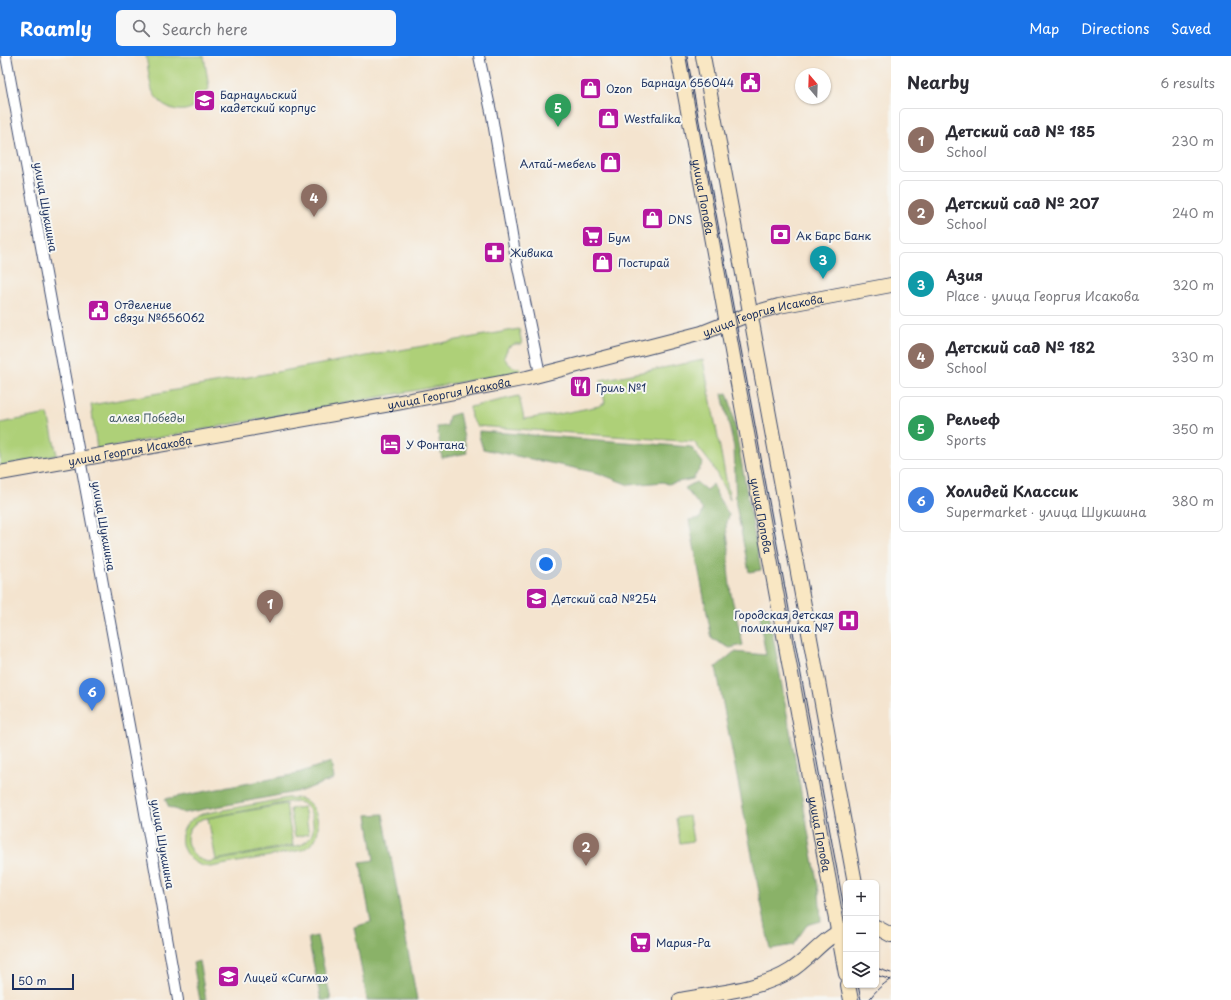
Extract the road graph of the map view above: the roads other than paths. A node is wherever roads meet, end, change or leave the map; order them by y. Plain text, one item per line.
1 (6, 56) edge
2 (479, 56) edge
3 (678, 56) edge
4 (703, 56) edge
5 (891, 285) edge
6 (750, 314) junction
7 (726, 323) junction
8 (540, 374) junction
9 (80, 459) junction
10 (0, 473) edge
11 (853, 880) edge
12 (842, 930) edge
13 (844, 952) edge
14 (849, 988) edge
15 (178, 1000) edge
16 (680, 1000) edge
17 (851, 1000) edge

1 - 9 street, улица Шукшина
2 - 8 street
3 - 7 main road, улица Попова
4 - 6 main road
5 - 6 main road, улица Георгия Исакова
6 - 7 main road, улица Георгия Исакова
6 - 11 main road
7 - 8 main road, улица Георгия Исакова
7 - 12 main road, улица Попова
8 - 9 main road, улица Георгия Исакова
9 - 10 main road, улица Георгия Исакова
9 - 15 street, улица Шукшина
12 - 13 main road, улица Попова
12 - 16 main road
14 - 17 main road

